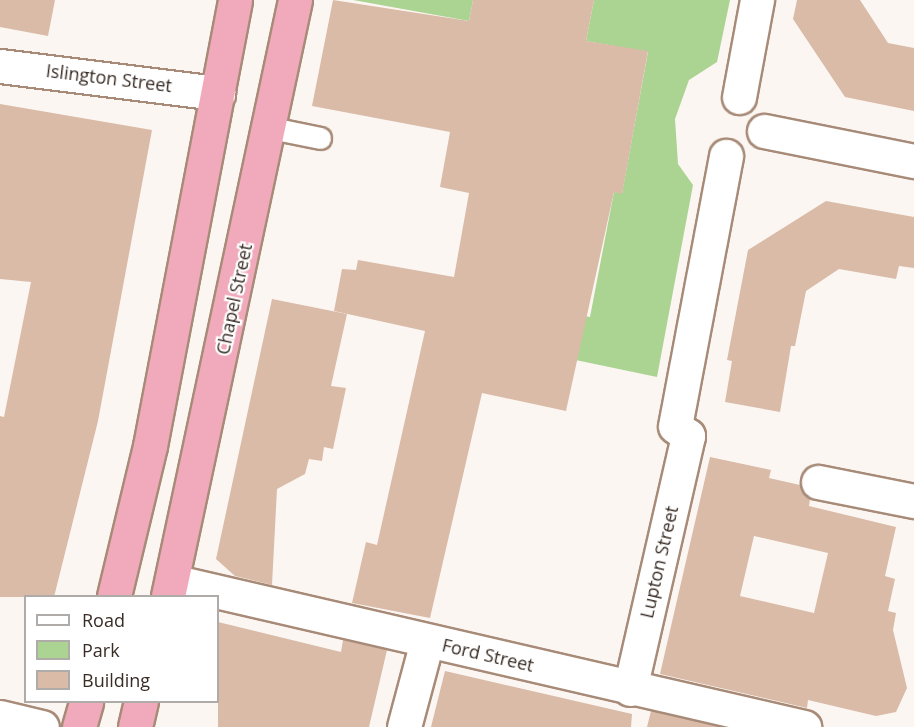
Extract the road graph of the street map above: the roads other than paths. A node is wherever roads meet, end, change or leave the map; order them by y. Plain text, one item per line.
1 (236, 0) edge
2 (295, 0) edge
3 (757, 0) edge
4 (0, 66) edge
5 (218, 93) junction
6 (740, 97) dead end
7 (271, 128) junction
8 (764, 131) dead end
9 (320, 138) dead end
10 (726, 156) dead end
11 (914, 161) edge
12 (818, 482) dead end
13 (914, 501) edge
14 (170, 589) edge
15 (114, 595) edge
16 (200, 595) edge
17 (219, 599) edge
18 (427, 640) junction
19 (630, 689) junction
20 (86, 703) edge
21 (141, 703) edge
22 (0, 717) edge
23 (42, 727) edge
24 (79, 727) edge
25 (135, 727) edge
26 (404, 727) edge
27 (804, 727) edge

1 - 5 highway
2 - 7 highway, Chapel Street
3 - 6 street
4 - 5 street, Islington Street
5 - 15 highway
7 - 9 lane
7 - 14 highway, Chapel Street
8 - 11 street
10 - 19 street, Lupton Street
12 - 13 street
14 - 16 street, Ford Street
17 - 18 street, Ford Street
18 - 19 street, Ford Street
18 - 26 street
19 - 27 street, Ford Street
20 - 24 highway
21 - 25 highway
22 - 23 street

